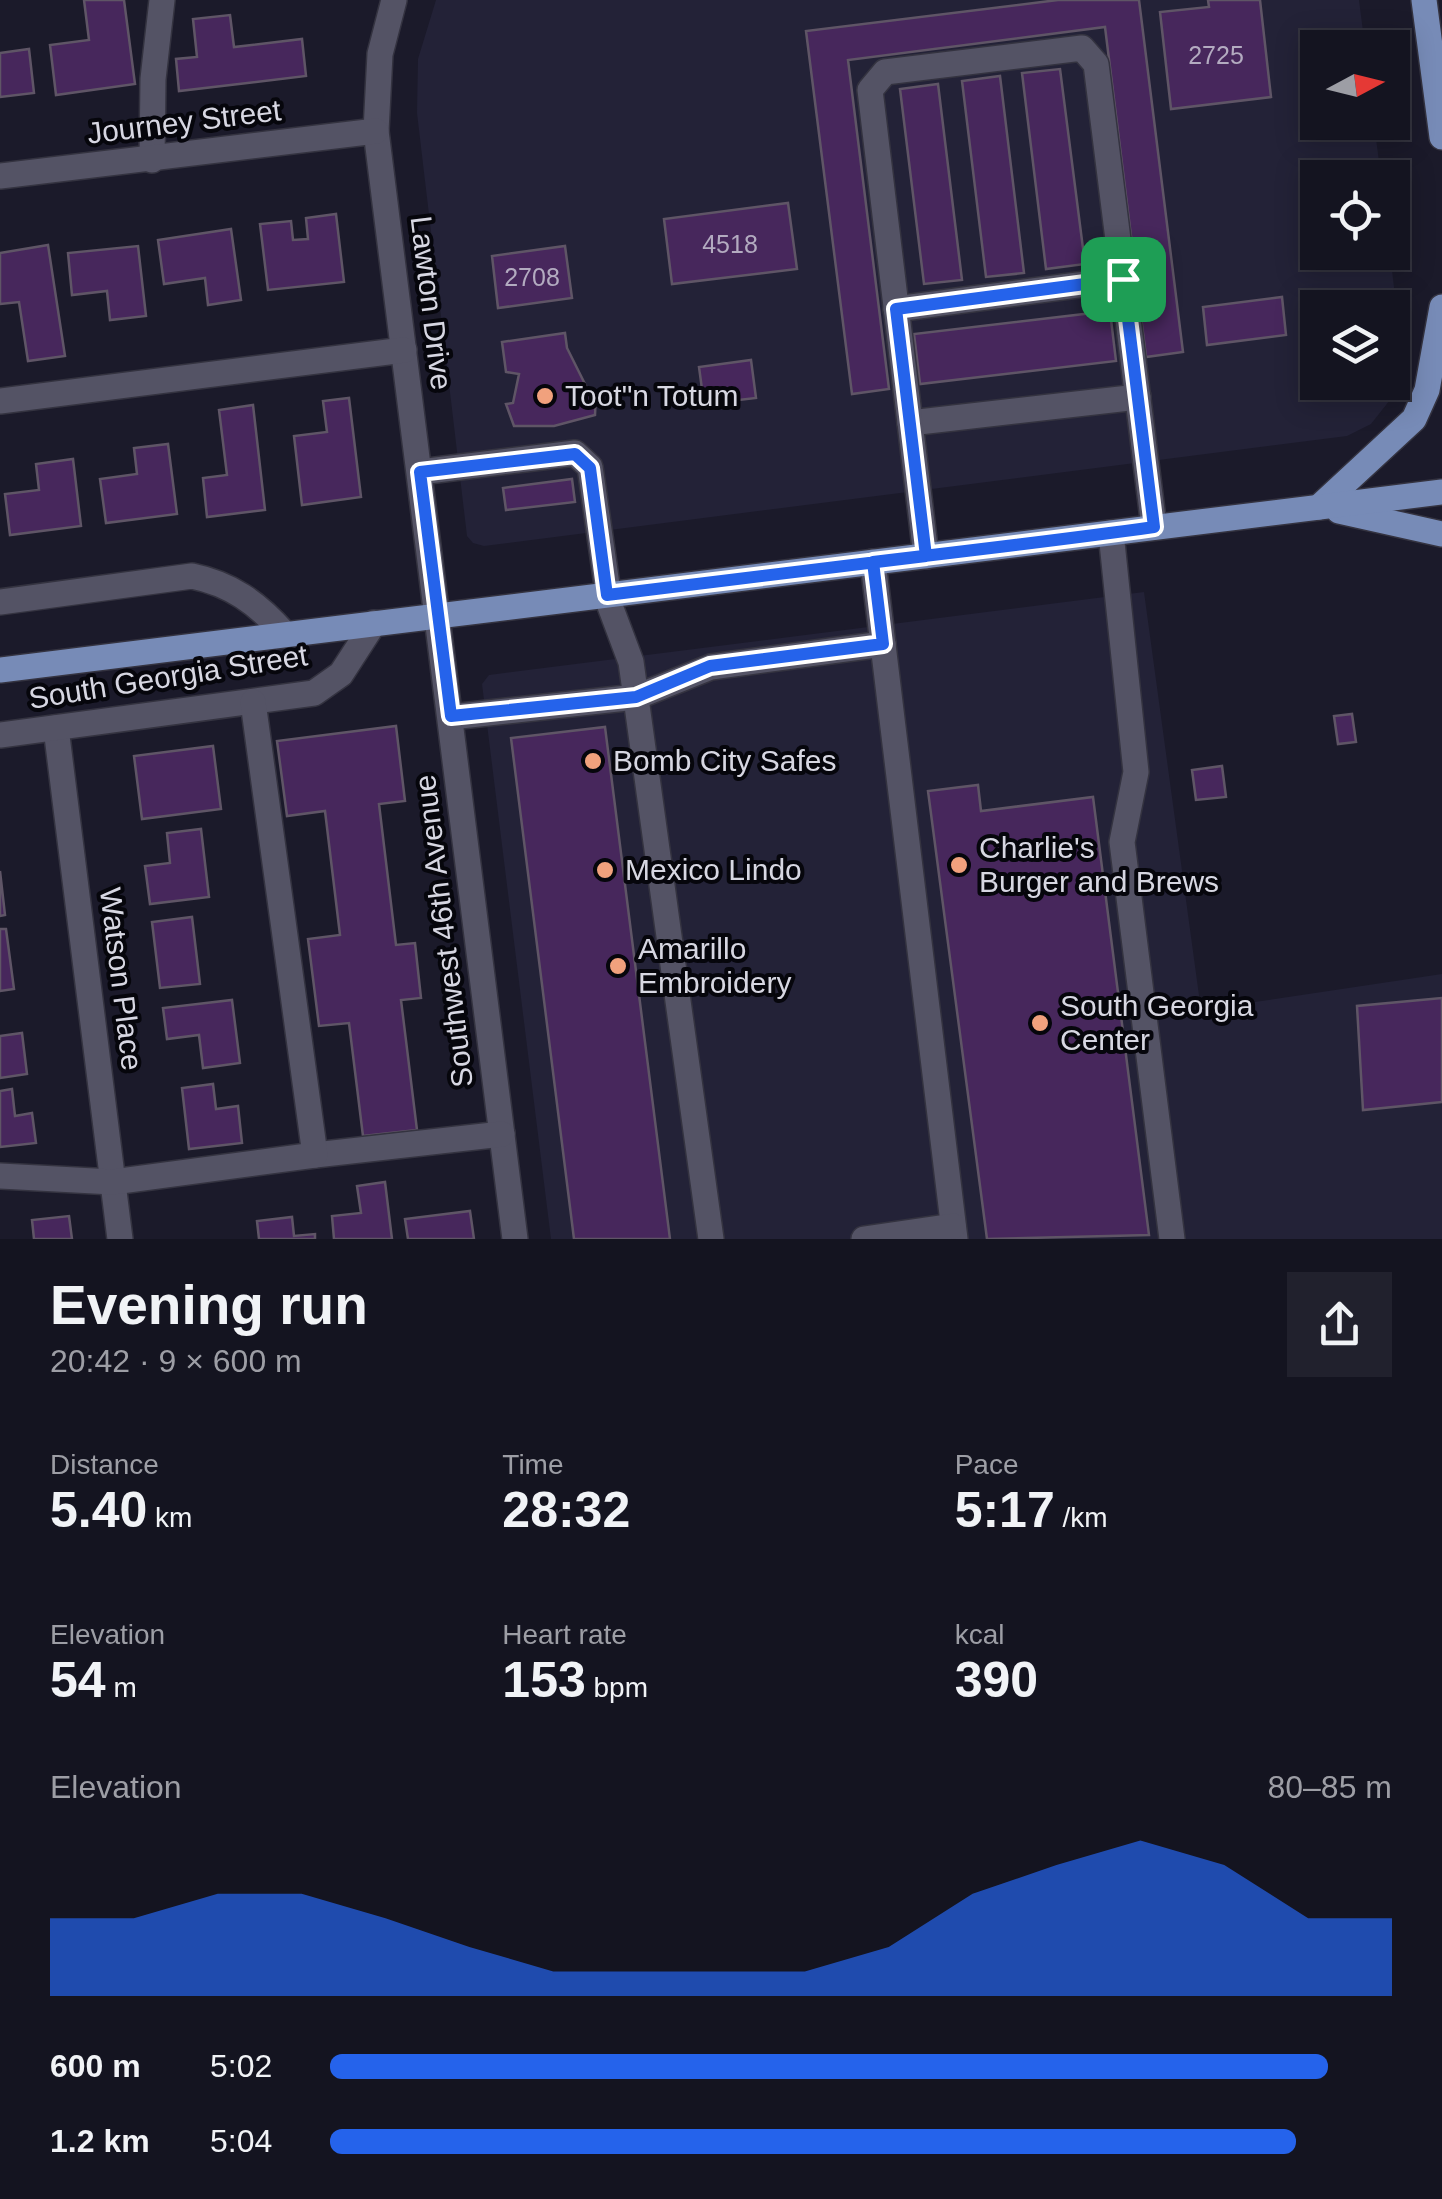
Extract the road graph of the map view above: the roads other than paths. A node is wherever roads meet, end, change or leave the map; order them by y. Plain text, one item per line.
1 (162, 0) edge
2 (394, 0) edge
3 (1424, 0) edge
4 (376, 131) junction
5 (1442, 137) edge
6 (152, 160) junction
7 (0, 176) edge
8 (1123, 279) junction
9 (1442, 307) edge
10 (896, 309) junction
11 (404, 350) junction
12 (1138, 397) junction
13 (0, 402) edge
14 (910, 423) junction
15 (420, 472) junction
16 (1442, 492) edge
17 (1319, 507) junction
18 (1154, 527) junction
19 (1111, 533) junction
20 (1442, 534) edge
21 (926, 556) junction
22 (873, 562) junction
23 (607, 595) junction
24 (0, 602) edge
25 (438, 615) junction
26 (374, 623) junction
27 (284, 632) junction
28 (883, 644) junction
29 (0, 670) edge
30 (636, 697) junction
31 (253, 702) junction
32 (451, 716) junction
33 (56, 728) junction
34 (0, 735) edge
35 (502, 1134) junction
36 (315, 1156) junction
37 (0, 1176) edge
38 (113, 1182) junction
39 (954, 1232) edge
40 (120, 1239) edge
41 (514, 1239) edge
42 (711, 1239) edge
43 (864, 1239) edge
44 (1172, 1239) edge

1 - 6 street
2 - 4 street, Lawton Drive
3 - 5 main road
4 - 6 street, Journey Street
4 - 11 street, Lawton Drive
6 - 7 street, Journey Street
8 - 10 street
8 - 10 street
8 - 12 street
9 - 17 main road
10 - 14 street
11 - 13 street
11 - 15 street, Lawton Drive
12 - 14 street
12 - 18 street
14 - 21 street
15 - 23 street
15 - 25 street, Lawton Drive
16 - 17 main road, South Georgia Street
17 - 18 main road, South Georgia Street
17 - 20 main road
18 - 19 main road, South Georgia Street
19 - 21 main road, South Georgia Street
19 - 44 street
21 - 22 main road, South Georgia Street
22 - 23 main road, South Georgia Street
22 - 28 street
23 - 25 main road, South Georgia Street
23 - 30 street
24 - 27 street
25 - 26 main road, South Georgia Street
25 - 32 street, Southwest 46th Avenue
26 - 27 main road, South Georgia Street
26 - 31 street, South Georgia Street
27 - 29 main road, South Georgia Street
28 - 30 street
28 - 39 street
30 - 32 street
30 - 42 street
31 - 33 street, South Georgia Street
31 - 36 street
32 - 35 street, Southwest 46th Avenue
33 - 34 street, South Georgia Street
33 - 38 street, Watson Place
35 - 36 street
35 - 41 street, Southwest 46th Avenue
36 - 38 street
37 - 38 street
38 - 40 street, Watson Place
39 - 43 street

